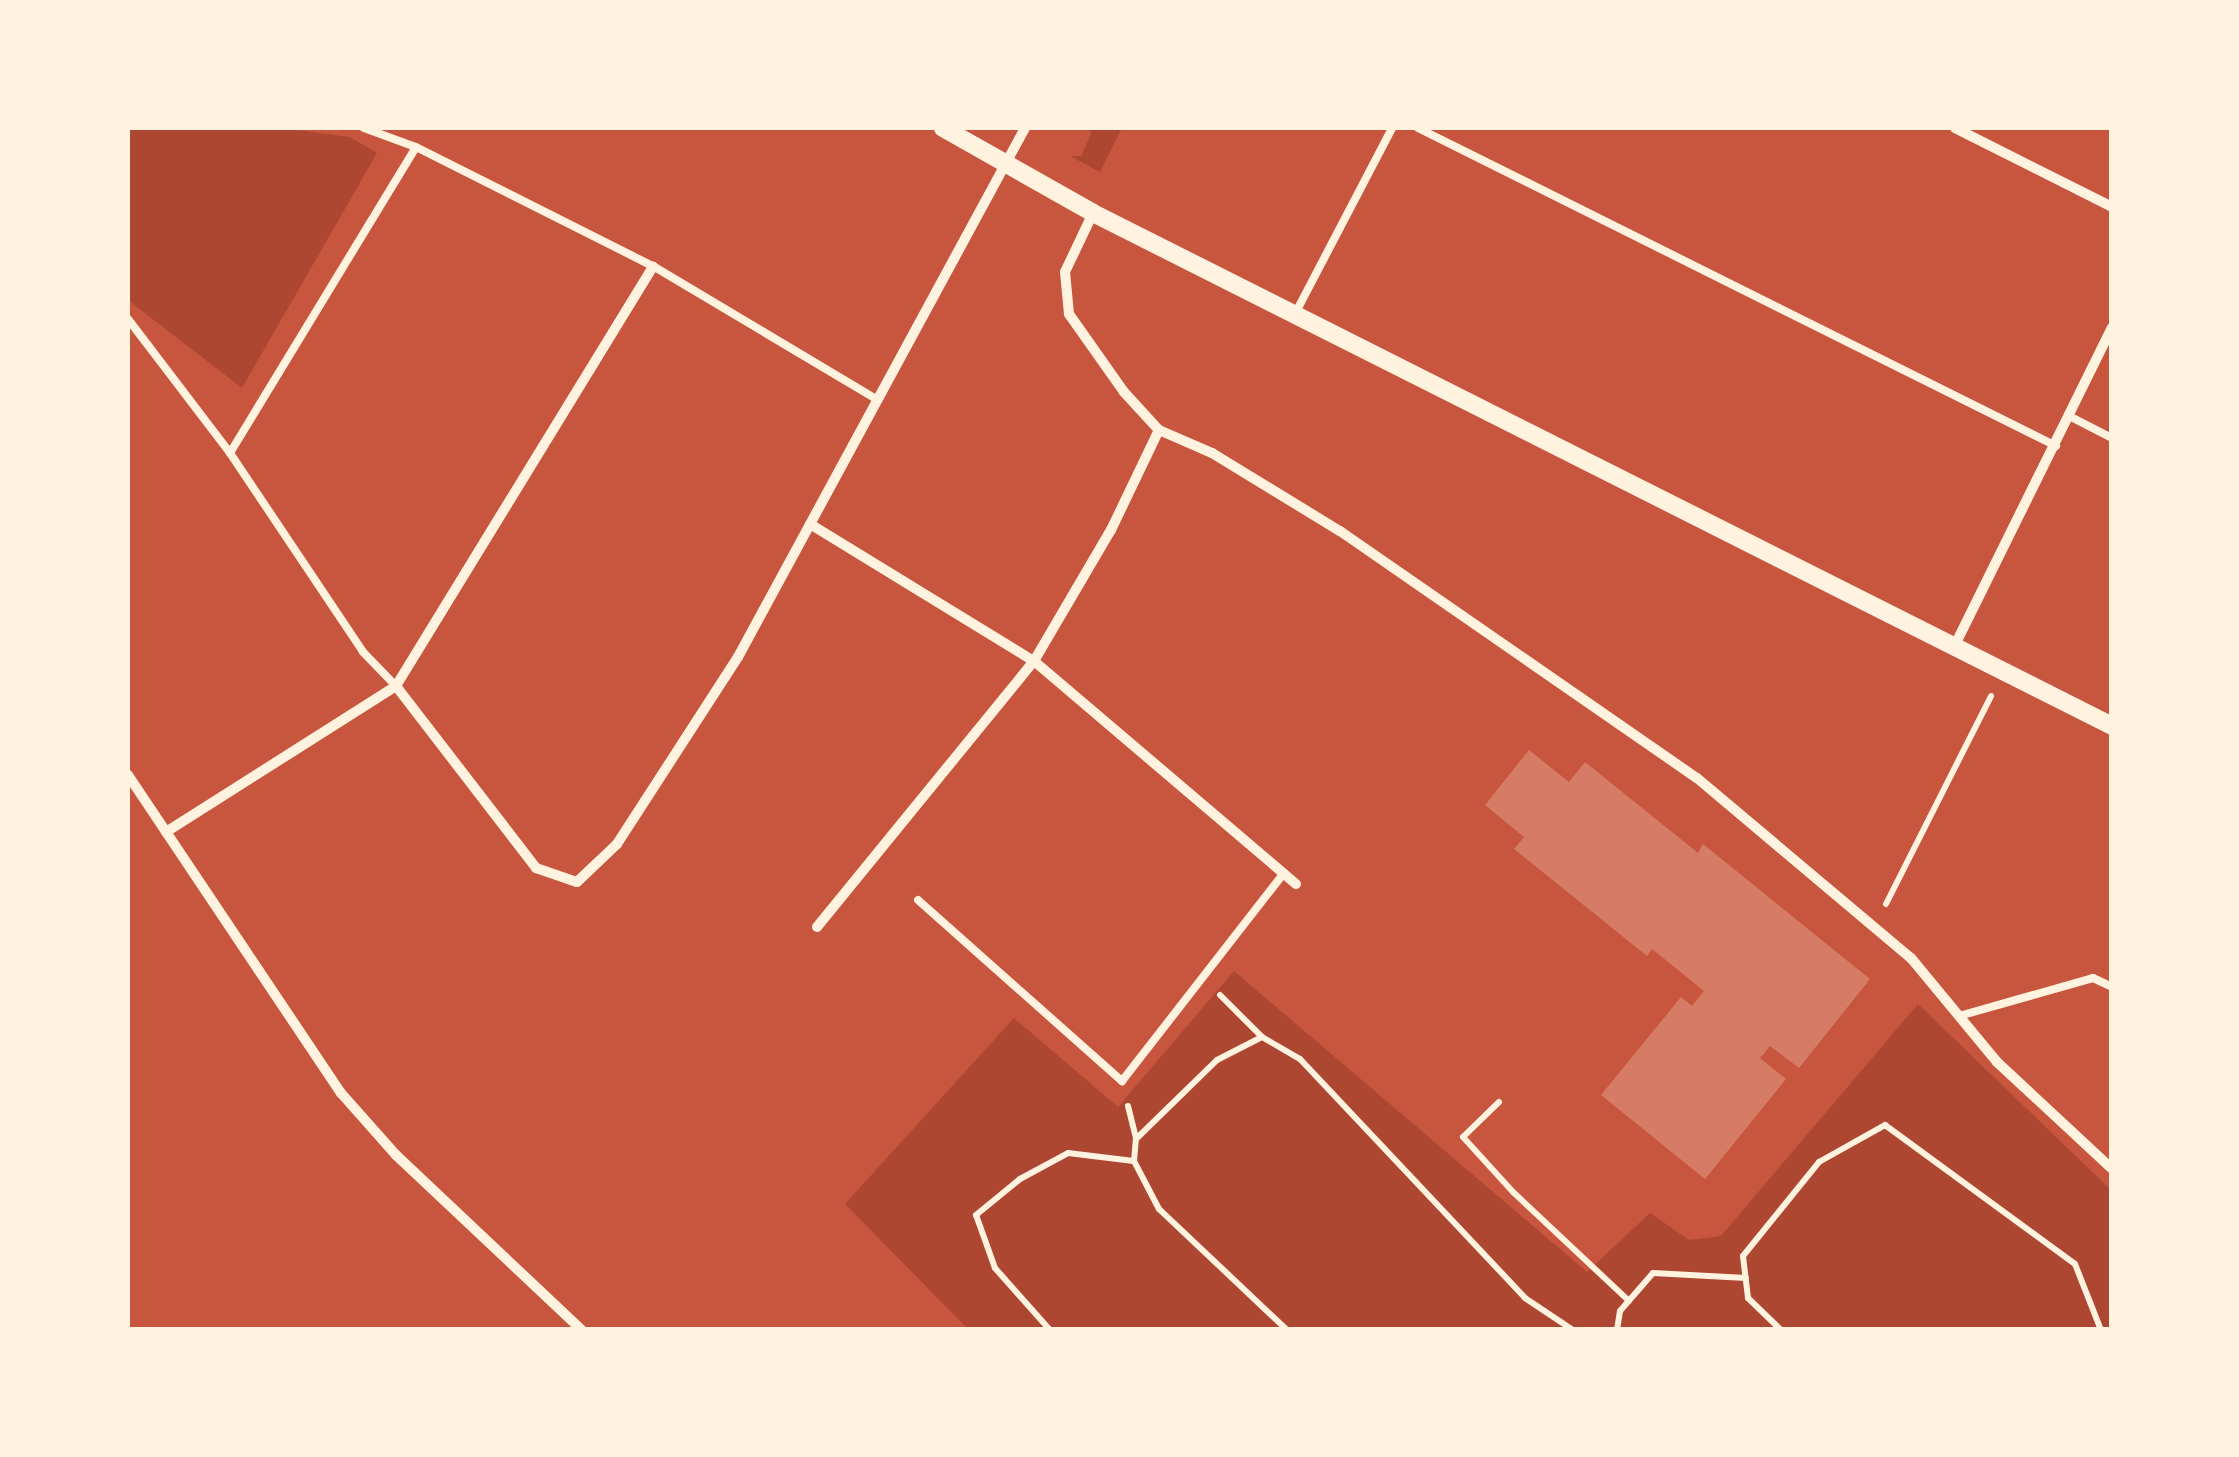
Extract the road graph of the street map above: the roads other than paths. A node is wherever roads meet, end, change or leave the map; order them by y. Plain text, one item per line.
1 (364, 128) edge
2 (943, 128) edge
3 (1025, 128) edge
4 (1392, 128) edge
5 (1418, 128) edge
6 (1955, 128) edge
7 (416, 147) junction
8 (1006, 162) junction
9 (2112, 207) edge
10 (1092, 213) junction
11 (654, 266) junction
12 (1294, 316) junction
13 (128, 319) edge
14 (2112, 328) edge
15 (878, 400) junction
16 (2071, 417) junction
17 (1159, 430) junction
18 (2112, 438) edge
19 (2056, 446) junction
20 (230, 454) junction
21 (810, 524) junction
22 (1955, 645) junction
23 (1034, 661) junction
24 (396, 686) junction
25 (2112, 726) edge
26 (128, 775) edge
27 (166, 832) junction
28 (1284, 873) junction
29 (1296, 884) dead end
30 (918, 900) dead end
31 (816, 927) dead end
32 (2112, 987) edge
33 (1959, 1016) junction
34 (2112, 1168) edge
35 (582, 1330) edge

1 - 7 lane
2 - 8 street
3 - 8 street
4 - 12 lane
5 - 19 lane
6 - 9 street
7 - 11 lane
7 - 20 lane
8 - 10 street
8 - 15 street
10 - 12 street
10 - 17 street
11 - 15 lane
11 - 24 street
12 - 22 street
13 - 20 lane
14 - 16 street
15 - 21 street
16 - 18 lane
16 - 19 street
17 - 23 street
17 - 33 street
19 - 22 street
20 - 24 lane
21 - 23 street
21 - 24 street
22 - 25 street
23 - 28 street
23 - 31 street
24 - 27 street
26 - 27 street
27 - 35 street
28 - 29 street
28 - 30 lane
32 - 33 lane
33 - 34 street

